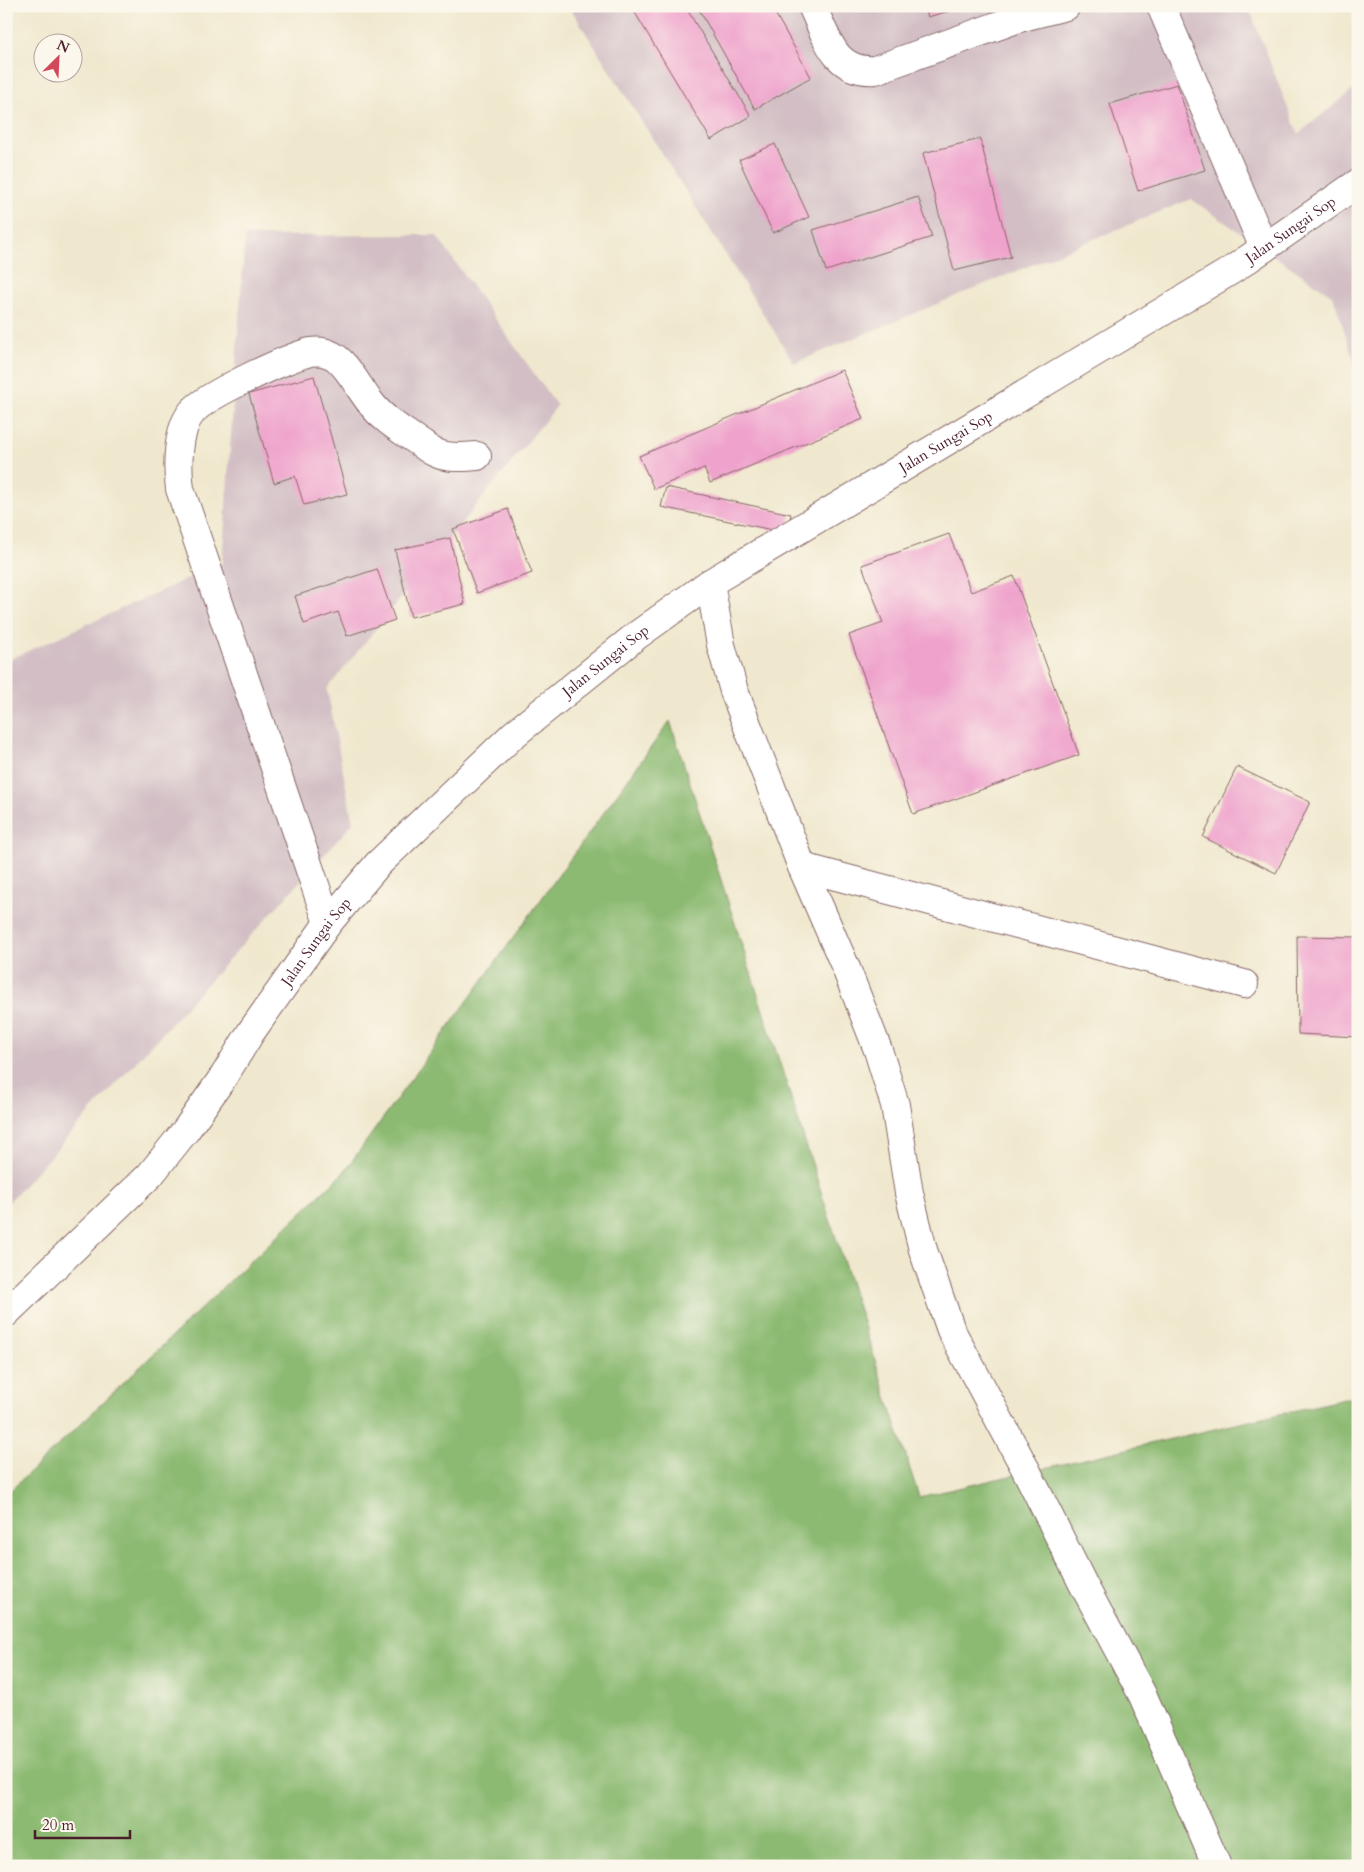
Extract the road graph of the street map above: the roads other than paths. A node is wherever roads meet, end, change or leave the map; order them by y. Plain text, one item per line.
1 (812, 6) edge
2 (1066, 6) edge
3 (1161, 6) edge
4 (1017, 12) edge
5 (1358, 183) edge
6 (1264, 248) junction
7 (477, 456) dead end
8 (710, 583) junction
9 (802, 867) junction
10 (328, 923) junction
11 (1244, 984) dead end
12 (6, 1313) edge
13 (1217, 1866) edge

1 - 4 street
2 - 4 street
3 - 6 street
5 - 6 street, Jalan Sungai Sop
6 - 8 street, Jalan Sungai Sop
7 - 10 street
8 - 9 street
8 - 10 street, Jalan Sungai Sop
9 - 11 street
9 - 13 street
10 - 12 street, Jalan Sungai Sop

